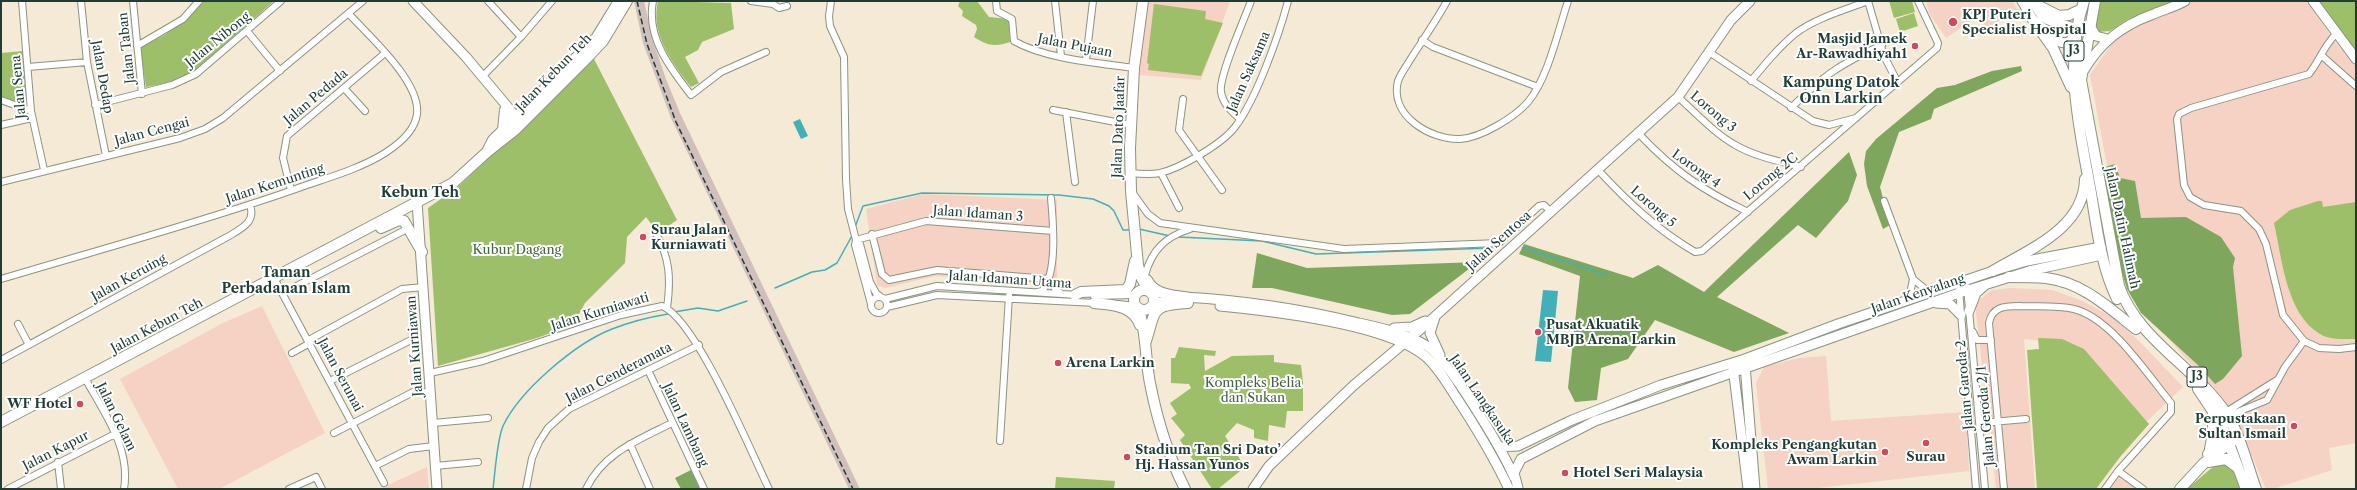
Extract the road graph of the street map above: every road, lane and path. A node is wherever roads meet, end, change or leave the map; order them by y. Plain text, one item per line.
1 (22, 1) edge
2 (81, 1) edge
3 (133, 1) edge
4 (199, 1) edge
5 (280, 1) edge
6 (363, 1) edge
7 (414, 1) edge
8 (488, 1) edge
9 (552, 1) edge
10 (619, 1) edge
11 (627, 1) edge
12 (653, 1) edge
13 (751, 1) edge
14 (831, 1) edge
15 (996, 1) edge
16 (1055, 1) edge
17 (1093, 1) edge
18 (1143, 1) edge
19 (1251, 1) edge
20 (1288, 1) edge
21 (1446, 1) edge
22 (1568, 1) edge
23 (1750, 1) edge
24 (1868, 1) edge
25 (1918, 1) edge
26 (2022, 1) edge
27 (2095, 1) edge
28 (2185, 1) edge
29 (2313, 1) edge
30 (2033, 2) edge
31 (787, 6) dead end
32 (2082, 6) edge
33 (349, 14) junction
34 (2033, 20) junction
35 (2090, 20) junction
36 (1430, 29) junction
37 (247, 31) junction
38 (2336, 34) junction
39 (522, 37) junction
40 (600, 39) junction
41 (2107, 39) junction
42 (1422, 40) junction
43 (1882, 45) junction
44 (137, 46) junction
45 (1433, 46) junction
46 (458, 50) junction
47 (766, 52) dead end
48 (1709, 52) junction
49 (384, 54) junction
50 (2321, 55) junction
51 (1061, 56) junction
52 (2356, 59) edge
53 (1086, 60) junction
54 (87, 62) junction
55 (28, 67) junction
56 (1134, 68) junction
57 (280, 71) junction
58 (2081, 74) junction
59 (482, 77) junction
60 (1751, 81) junction
61 (1897, 81) junction
62 (2356, 86) edge
63 (1538, 87) junction
64 (344, 88) junction
65 (142, 94) junction
66 (1678, 97) junction
67 (1183, 99) dead end
68 (1, 100) edge
69 (2076, 102) junction
70 (95, 105) junction
71 (1791, 108) junction
72 (507, 109) junction
73 (523, 109) junction
74 (536, 109) junction
75 (1053, 110) dead end
76 (365, 111) dead end
77 (1066, 112) junction
78 (31, 114) junction
79 (1858, 118) junction
80 (515, 119) junction
81 (1240, 119) junction
82 (1, 125) edge
83 (1131, 125) junction
84 (507, 132) junction
85 (1639, 134) junction
86 (106, 156) junction
87 (1197, 156) junction
88 (2085, 158) junction
89 (1801, 167) junction
90 (44, 170) junction
91 (1599, 170) junction
92 (1130, 173) junction
93 (1161, 173) junction
94 (1, 182) edge
95 (1075, 182) dead end
96 (291, 190) junction
97 (1222, 190) dead end
98 (1131, 191) junction
99 (1051, 198) dead end
100 (1884, 200) dead end
101 (2102, 201) junction
102 (417, 202) junction
103 (250, 205) junction
104 (1179, 208) dead end
105 (1551, 212) junction
106 (1748, 212) junction
107 (367, 228) junction
108 (409, 228) junction
109 (1191, 228) junction
110 (1053, 230) junction
111 (655, 232) dead end
112 (854, 234) junction
113 (872, 234) junction
114 (2103, 251) junction
115 (422, 252) junction
116 (1698, 252) joint
117 (1136, 258) junction
118 (1993, 271) junction
119 (2115, 273) junction
120 (1145, 275) junction
121 (2009, 277) junction
122 (274, 278) junction
123 (1, 279) edge
124 (1050, 279) junction
125 (1913, 279) junction
126 (1962, 281) junction
127 (1985, 285) junction
128 (424, 286) junction
129 (1010, 291) junction
130 (1034, 292) junction
131 (1929, 292) junction
132 (1963, 292) junction
133 (283, 293) junction
134 (1151, 293) junction
135 (1062, 294) junction
136 (1075, 295) junction
137 (1134, 295) junction
138 (883, 298) junction
139 (1009, 299) junction
140 (1909, 299) junction
141 (1188, 300) junction
142 (1932, 302) junction
143 (1094, 303) junction
144 (870, 304) junction
145 (887, 307) junction
146 (1144, 308) junction
147 (668, 309) junction
148 (1965, 313) junction
149 (1436, 314) junction
150 (18, 324) dead end
151 (1374, 326) junction
152 (1971, 328) junction
153 (2136, 329) junction
154 (1817, 338) junction
155 (411, 340) dead end
156 (1990, 340) junction
157 (1145, 341) junction
158 (1407, 341) junction
159 (2304, 341) junction
160 (309, 342) junction
161 (29, 345) junction
162 (699, 345) junction
163 (2356, 348) edge
164 (292, 353) dead end
165 (1744, 359) junction
166 (1, 360) edge
167 (1444, 363) junction
168 (1732, 363) junction
169 (1762, 363) junction
170 (648, 370) junction
171 (1745, 370) junction
172 (1734, 373) junction
173 (430, 374) junction
174 (84, 378) junction
175 (1716, 378) junction
176 (2277, 380) junction
177 (330, 381) junction
178 (1747, 385) junction
179 (1737, 387) junction
180 (431, 393) junction
181 (2213, 409) junction
182 (488, 418) dead end
183 (2224, 418) junction
184 (2026, 419) dead end
185 (1999, 421) junction
186 (1, 422) edge
187 (353, 423) junction
188 (432, 423) junction
189 (672, 423) junction
190 (1980, 423) junction
191 (334, 433) dead end
192 (116, 434) junction
193 (2232, 438) junction
194 (1000, 440) dead end
195 (630, 444) junction
196 (434, 446) junction
197 (1499, 447) junction
198 (2210, 448) junction
199 (58, 462) junction
200 (478, 462) dead end
201 (2204, 463) junction
202 (375, 466) junction
203 (435, 466) junction
204 (2238, 468) junction
205 (2118, 471) junction
206 (384, 483) dead end
207 (8, 489) edge
208 (61, 489) edge
209 (124, 489) edge
210 (290, 489) edge
211 (322, 489) edge
212 (437, 489) edge
213 (526, 489) edge
214 (586, 489) edge
215 (650, 489) edge
216 (704, 489) edge
217 (769, 489) edge
218 (1185, 489) edge
219 (1253, 489) edge
220 (1515, 489) edge
221 (1748, 489) edge
222 (1755, 489) edge
223 (1976, 489) edge
224 (1985, 489) edge
225 (2004, 489) edge
226 (2105, 489) edge
227 (2143, 489) edge
228 (2180, 489) edge
229 (2246, 489) edge
230 (2256, 489) edge

1 - 55 street, Jalan Sena
2 - 54 street, Jalan Dedap
3 - 44 street, Jalan Taban
4 - 44 street
5 - 37 street, Jalan Nibong
6 - 33 street, Jalan Cengai
7 - 46 street
8 - 39 street
9 - 39 street
10 - 40 main road, Jalan Kebun Teh
11 - 40 main road, Jalan Kebun Teh
12 - 47 street
13 - 31 street
14 - 112 street
15 - 51 street, Jalan Pujaan
16 - 51 street
17 - 53 street
18 - 56 main road, Jalan Dato Jaafar
19 - 81 street
20 - 81 street, Jalan Saksama
21 - 36 street
22 - 63 street
23 - 48 street, Jalan Sentosa
24 - 43 street
24 - 60 street
25 - 61 street, Lorong 2C
26 - 34 street
27 - 35 main road, Jalan Datin Halimah / J3
28 - 41 street
29 - 38 street
30 - 32 main road
30 - 34 street
32 - 69 main road, Jalan Datin Halimah / J3
33 - 49 street, Jalan Kemunting
33 - 57 street, Jalan Cengai
34 - 69 main road
35 - 41 street
35 - 58 main road, Jalan Datin Halimah / J3
36 - 42 street
36 - 45 street
37 - 57 street
37 - 65 street, Jalan Nibong
38 - 50 street
38 - 52 street
39 - 59 street
40 - 73 main road, Jalan Kebun Teh
40 - 74 main road, Jalan Kebun Teh
41 - 58 street
42 - 45 street
42 - 63 street
43 - 61 street
43 - 71 street
44 - 65 street, Jalan Taban
45 - 63 street
46 - 59 street
46 - 72 street
48 - 60 street
48 - 66 street, Jalan Sentosa
49 - 64 street, Jalan Pedada
49 - 96 street, Jalan Kemunting
50 - 62 street
50 - 159 street
51 - 53 street, Jalan Pujaan
53 - 56 street, Jalan Pujaan
54 - 55 street
54 - 70 street, Jalan Dedap
55 - 78 street, Jalan Sena
56 - 83 main road, Jalan Dato Jaafar
57 - 86 street, Jalan Cengai
58 - 101 main road, Jalan Datin Halimah / J3
59 - 72 street
60 - 71 street
61 - 79 street, Lorong 2C
64 - 76 street
64 - 96 street, Jalan Pedada
65 - 70 street, Jalan Nibong
66 - 85 street, Jalan Sentosa
66 - 89 street, Lorong 3
67 - 87 street
68 - 78 street
69 - 88 main road, Jalan Datin Halimah / J3
70 - 86 street, Jalan Dedap
71 - 79 street
72 - 73 main road
72 - 80 street
72 - 84 main road
73 - 80 main road, Jalan Kebun Teh
74 - 80 main road
74 - 84 main road, Jalan Kebun Teh
75 - 77 street
77 - 83 street
77 - 95 street
78 - 82 street
78 - 90 street, Jalan Sena
79 - 89 street, Lorong 2C
80 - 84 main road, Jalan Kebun Teh
81 - 87 street, Jalan Saksama
83 - 92 main road, Jalan Dato Jaafar
84 - 102 main road, Jalan Kebun Teh
85 - 91 street, Jalan Sentosa
85 - 106 street, Lorong 4
86 - 90 street, Jalan Cengai
87 - 93 street, Jalan Saksama
87 - 97 street
88 - 114 main road, Jalan Datin Halimah / J3
88 - 118 main road
89 - 106 street, Lorong 2C
90 - 94 street, Jalan Cengai
91 - 105 street, Jalan Sentosa
91 - 116 street, Lorong 5
92 - 93 street, Jalan Saksama
92 - 98 main road, Jalan Dato Jaafar
93 - 104 street
96 - 103 street, Jalan Kemunting
98 - 109 street
98 - 117 main road, Jalan Dato Jaafar
99 - 110 street
100 - 125 street
101 - 114 main road
101 - 119 main road, Jalan Datin Halimah / J3
102 - 107 main road, Jalan Kebun Teh
102 - 115 street, Jalan Kurniawan
103 - 123 street, Jalan Kemunting
103 - 161 street, Jalan Keruing
105 - 109 street
105 - 149 street, Jalan Sentosa
106 - 116 street, Lorong 2C
107 - 108 main road
107 - 122 main road, Jalan Kebun Teh
108 - 115 main road
108 - 133 street
109 - 120 street
110 - 113 street, Jalan Idaman 3
110 - 124 street
111 - 147 street
112 - 113 street, Jalan Idaman 3
112 - 138 street
112 - 144 street
113 - 124 street
114 - 118 street, Jalan Kenyalang
114 - 119 main road
114 - 121 street, Jalan Kenyalang
114 - 153 main road, Jalan Datin Halimah / J3
115 - 128 street, Jalan Kurniawan
117 - 120 main road
117 - 134 main road, Jalan Dato Jaafar
117 - 136 main road
117 - 137 main road, Jalan Dato Jaafar
118 - 126 street, Jalan Kenyalang
119 - 183 main road, Jalan Datin Halimah / J3
120 - 141 main road
121 - 127 street, Jalan Kenyalang
121 - 153 main road
122 - 133 street, Jalan Serunai
122 - 174 main road, Jalan Kebun Teh
124 - 130 street
124 - 135 street
125 - 131 street
125 - 140 street
126 - 131 street, Jalan Kenyalang
126 - 132 street, Jalan Garoda 2
127 - 132 street, Jalan Kenyalang
127 - 148 street
128 - 160 street
128 - 173 street, Jalan Kurniawan
129 - 130 street, Jalan Idaman Utama
129 - 138 street, Jalan Idaman Utama
129 - 139 street
130 - 135 street, Jalan Idaman Utama
131 - 140 street, Jalan Kenyalang
132 - 142 street, Jalan Kenyalang
132 - 148 street, Jalan Garoda 2
133 - 160 street, Jalan Serunai
134 - 137 main road
134 - 141 street
134 - 146 main road
135 - 136 street, Jalan Idaman Utama
136 - 137 street, Jalan Idaman Utama
137 - 146 main road, Jalan Dato Jaafar
138 - 144 street, Jalan Idaman Utama
138 - 145 street
139 - 143 street, Jalan Idaman Utama
139 - 145 street, Jalan Idaman Utama
139 - 194 street
140 - 154 street, Jalan Kenyalang
141 - 146 street
141 - 151 street
141 - 157 main road
141 - 158 street
142 - 148 street
142 - 154 street, Jalan Kenyalang
143 - 146 street, Jalan Idaman Utama
143 - 157 main road
144 - 145 street, Jalan Idaman Utama
146 - 157 main road
147 - 162 street, Jalan Kurniawati
147 - 173 street, Jalan Kurniawati
148 - 152 street, Jalan Garoda 2
148 - 223 street, Jalan Garoda 2
149 - 151 street
149 - 158 street, Jalan Sentosa
149 - 167 street
150 - 161 street
151 - 158 street
152 - 156 street
152 - 190 street, Jalan Garoda 2
153 - 181 main road, Jalan Datin Halimah / J3
154 - 165 street, Jalan Kenyalang
154 - 169 street, Jalan Kenyalang
155 - 177 street
156 - 185 street, Jalan Geroda 2/1
156 - 205 street, Jalan Geroda 2/1
157 - 218 main road
158 - 167 street, Jalan Langkasuka
158 - 219 street, Jalan Sentosa
158 - 220 street
159 - 163 street
159 - 176 street
160 - 164 street
160 - 177 street, Jalan Serunai
161 - 166 street, Jalan Keruing
162 - 170 street, Jalan Cenderamata
162 - 217 street, Jalan Kurniawati
165 - 168 street, Jalan Kenyalang
165 - 171 street
167 - 197 street, Jalan Langkasuka
168 - 172 street
168 - 197 street, Jalan Kenyalang
169 - 171 street, Jalan Kenyalang
169 - 178 street
170 - 189 street, Jalan Lambang
170 - 213 street, Jalan Cenderamata
171 - 172 street, Jalan Kenyalang
171 - 178 street
172 - 175 street, Jalan Kenyalang
172 - 179 street
173 - 180 street, Jalan Kurniawan
174 - 186 main road, Jalan Kebun Teh
174 - 192 street, Jalan Gelam
175 - 179 street
175 - 220 street, Jalan Kenyalang
176 - 183 street
176 - 183 street
177 - 187 street, Jalan Serunai
178 - 222 street
179 - 221 street
180 - 187 street
180 - 188 street, Jalan Kurniawan
181 - 183 main road, Jalan Datin Halimah / J3
181 - 198 main road
182 - 188 street
183 - 193 main road, Jalan Datin Halimah / J3
183 - 198 main road
184 - 185 street
185 - 190 street
185 - 225 street, Jalan Geroda 2/1
187 - 191 street
187 - 202 street, Jalan Serunai
188 - 196 street, Jalan Kurniawan
189 - 195 street
189 - 216 street, Jalan Lambang
190 - 224 street, Jalan Garoda 2
192 - 199 street, Jalan Kapur
192 - 209 street, Jalan Gelam
193 - 198 main road
193 - 201 main road
193 - 204 main road, Jalan Datin Halimah / J3
193 - 230 main road, Jalan Datin Halimah / J3
195 - 214 street
195 - 215 street
196 - 202 street
196 - 203 street, Jalan Kurniawan
197 - 220 street, Jalan Langkasuka
198 - 201 main road
199 - 207 street, Jalan Kapur
199 - 208 street
200 - 203 street
201 - 204 main road
201 - 228 main road
202 - 206 street, Jalan Serunai
203 - 212 street, Jalan Kurniawan
204 - 229 main road, Jalan Datin Halimah / J3
205 - 226 street
205 - 227 street
210 - 211 street

